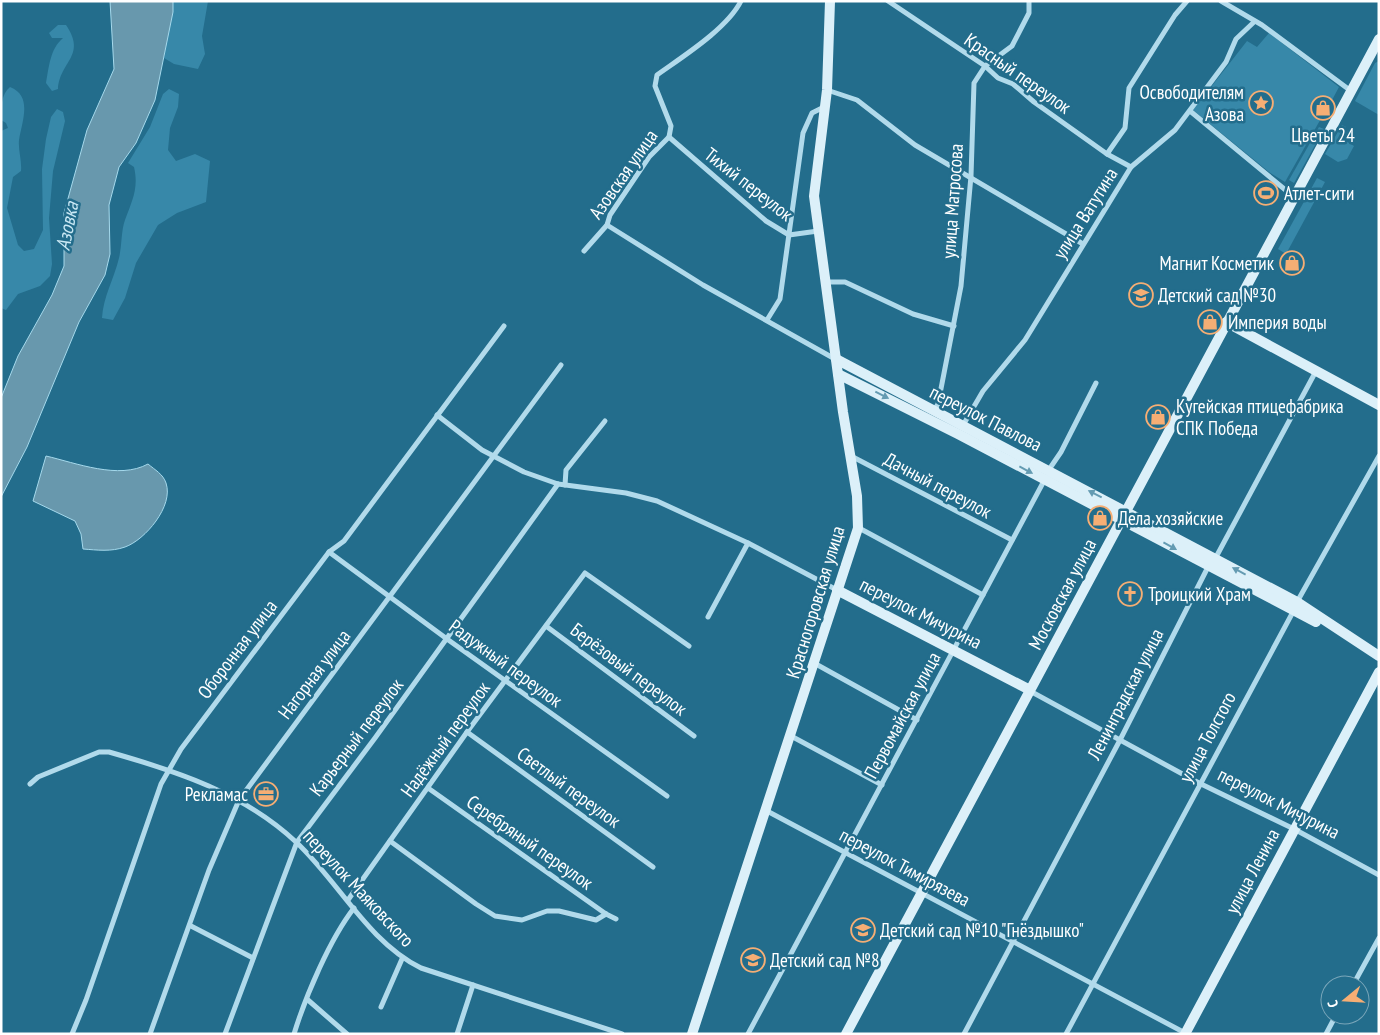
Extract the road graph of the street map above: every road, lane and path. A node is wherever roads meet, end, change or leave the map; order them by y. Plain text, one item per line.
1 (741, 1) edge
2 (830, 1) edge
3 (888, 1) edge
4 (1029, 1) edge
5 (1187, 1) edge
6 (1221, 1) edge
7 (1254, 22) junction
8 (1379, 38) edge
9 (985, 66) junction
10 (826, 90) junction
11 (1351, 91) junction
12 (824, 107) junction
13 (1190, 110) junction
14 (669, 137) junction
15 (1107, 154) junction
16 (1131, 167) junction
17 (971, 176) junction
18 (1294, 197) junction
19 (607, 225) junction
20 (818, 231) junction
21 (789, 235) junction
22 (1083, 244) junction
23 (584, 252) dead end
24 (825, 282) junction
25 (767, 320) junction
26 (1226, 322) junction
27 (504, 326) dead end
28 (954, 326) junction
29 (836, 359) junction
30 (561, 365) dead end
31 (1316, 371) junction
32 (838, 374) junction
33 (1096, 383) dead end
34 (1379, 406) edge
35 (437, 415) junction
36 (931, 415) junction
37 (605, 422) dead end
38 (960, 430) junction
39 (851, 455) junction
40 (493, 456) junction
41 (1379, 456) edge
42 (1046, 475) junction
43 (558, 484) junction
44 (565, 485) junction
45 (1126, 510) junction
46 (1121, 520) junction
47 (858, 528) junction
48 (1012, 540) junction
49 (748, 543) junction
50 (329, 552) junction
51 (1216, 559) junction
52 (1207, 566) junction
53 (837, 590) junction
54 (983, 595) junction
55 (391, 596) junction
56 (1295, 607) junction
57 (708, 617) dead end
58 (546, 626) junction
59 (447, 639) junction
60 (689, 646) dead end
61 (954, 650) junction
62 (1379, 656) edge
63 (814, 663) junction
64 (1379, 672) edge
65 (505, 681) junction
66 (1030, 690) junction
67 (917, 720) junction
68 (468, 732) junction
69 (694, 736) dead end
70 (790, 736) junction
71 (1120, 740) junction
72 (170, 770) junction
73 (1200, 783) junction
74 (30, 784) dead end
75 (882, 785) junction
76 (428, 788) junction
77 (666, 796) dead end
78 (239, 800) junction
79 (767, 811) junction
80 (1294, 829) junction
81 (390, 841) junction
82 (296, 842) junction
83 (845, 853) junction
84 (653, 867) dead end
85 (1379, 875) edge
86 (922, 894) junction
87 (348, 900) junction
88 (354, 908) junction
89 (606, 914) junction
90 (616, 919) dead end
91 (191, 926) junction
92 (1379, 938) edge
93 (1011, 941) junction
94 (253, 958) junction
95 (402, 959) junction
96 (1359, 975) edge
97 (1092, 984) junction
98 (473, 985) junction
99 (308, 1000) junction
100 (381, 1008) dead end
101 (1186, 1033) edge
102 (72, 1034) edge
103 (150, 1034) edge
104 (224, 1034) edge
105 (294, 1034) edge
106 (348, 1034) edge
107 (457, 1034) edge
108 (622, 1034) edge
109 (692, 1034) edge
110 (748, 1034) edge
111 (846, 1034) edge
112 (964, 1034) edge
113 (1066, 1034) edge

1 - 14 street, Азовская улица
2 - 10 street, Красногоровская улица
3 - 9 street, Красный переулок
4 - 9 street, улица Матросова
5 - 15 street
6 - 7 street
7 - 11 street
7 - 13 street, улица Ватутина
8 - 11 street, Московская улица
9 - 15 street, Красный переулок
9 - 17 street, улица Матросова
10 - 12 street, Красногоровская улица
10 - 17 street
11 - 18 street, Московская улица
12 - 20 street, Красногоровская улица
12 - 21 street
13 - 16 street, улица Ватутина
13 - 18 street
14 - 19 street, Азовская улица
14 - 21 street, Тихий переулок
15 - 16 street, Красный переулок
16 - 22 street, улица Ватутина
17 - 22 street
17 - 28 street, улица Матросова
18 - 26 street, Московская улица
19 - 23 street, Азовская улица
19 - 25 street, переулок Павлова
20 - 21 street, Тихий переулок
20 - 24 street, Красногоровская улица
21 - 25 street
22 - 38 street, улица Ватутина
24 - 28 street
24 - 29 street, Красногоровская улица
25 - 29 street, переулок Павлова
26 - 31 street
26 - 45 street, Московская улица
27 - 35 street, Оборонная улица
28 - 36 street, улица Матросова
29 - 32 street, Красногоровская улица
29 - 36 street, переулок Павлова
30 - 40 street, Нагорная улица
31 - 34 street
31 - 51 street, Ленинградская улица
32 -> 36 street, переулок Павлова
32 - 39 street, Красногоровская улица
33 - 42 street, Первомайская улица
35 - 40 street, переулок Мичурина
35 - 50 street, Оборонная улица
36 - 38 street, переулок Павлова
37 - 44 street
38 - 42 street, переулок Павлова
39 - 47 street, Красногоровская улица
39 - 48 street, Дачный переулок
40 - 43 street, переулок Мичурина
40 - 55 street, Нагорная улица
41 - 56 street, улица Толстого
45 -> 42 street, переулок Павлова
42 - 46 street, переулок Павлова
42 - 48 street, Первомайская улица
43 - 44 street, переулок Мичурина
43 - 59 street, Карьерный переулок
44 - 49 street, переулок Мичурина
45 - 46 street, Московская улица
45 - 51 street, переулок Павлова
46 -> 52 street, переулок Павлова
46 - 66 street, Московская улица
47 - 53 street, Красногоровская улица
47 - 54 street
48 - 54 street, Первомайская улица
49 - 53 street, переулок Мичурина
49 - 57 street
50 - 55 street, Радужный переулок
50 - 72 street, Оборонная улица
51 - 52 street, Ленинградская улица
56 -> 51 street, переулок Павлова
52 - 56 street, переулок Павлова
52 - 71 street, Ленинградская улица
53 - 61 street, переулок Мичурина
53 - 63 street, Красногоровская улица
54 - 61 street, Первомайская улица
55 - 59 street, Радужный переулок
55 - 78 street, Нагорная улица
56 - 62 street, переулок Павлова
56 - 73 street, улица Толстого
58 - 60 street, Надёжный переулок
58 - 65 street, Надёжный переулок
58 - 69 street, Берёзовый переулок
59 - 65 street, Радужный переулок
59 - 82 street, Карьерный переулок
61 - 66 street, переулок Мичурина
61 - 67 street, Первомайская улица
63 - 67 street
63 - 70 street, Красногоровская улица
64 - 80 street, улица Ленина
65 - 68 street, Надёжный переулок
65 - 77 street, Радужный переулок
66 - 71 street, переулок Мичурина
66 - 86 street, Московская улица
67 - 75 street, Первомайская улица
68 - 76 street, Надёжный переулок
68 - 84 street, Светлый переулок
70 - 75 street
70 - 79 street, Красногоровская улица
71 - 73 street, переулок Мичурина
71 - 93 street, Ленинградская улица
72 - 74 street, переулок Маяковского
72 - 78 street, переулок Маяковского
72 - 102 street, Оборонная улица
73 - 80 street, переулок Мичурина
73 - 97 street, улица Толстого
75 - 83 street, Первомайская улица
76 - 81 street, Надёжный переулок
76 - 89 street, Серебряный переулок
78 - 82 street, переулок Маяковского
78 - 91 street, Нагорная улица
79 - 83 street, переулок Тимирязева
79 - 109 street, Красногоровская улица
80 - 85 street, переулок Мичурина
80 - 101 street, улица Ленина
81 - 87 street, Надёжный переулок
81 - 89 street
82 - 87 street, переулок Маяковского
82 - 94 street, Карьерный переулок
83 - 86 street, переулок Тимирязева
83 - 110 street, Первомайская улица
86 - 93 street, переулок Тимирязева
86 - 111 street, Московская улица
87 - 88 street, переулок Маяковского
88 - 95 street, переулок Маяковского
88 - 99 street
89 - 90 street, Серебряный переулок
91 - 94 street
91 - 103 street, Нагорная улица
92 - 96 street
93 - 97 street, переулок Тимирязева
93 - 112 street, Ленинградская улица
94 - 104 street, Карьерный переулок
95 - 98 street, переулок Маяковского
95 - 100 street
97 - 101 street, переулок Тимирязева
97 - 113 street, улица Толстого
98 - 107 street
98 - 108 street, переулок Маяковского
99 - 105 street
99 - 106 street

